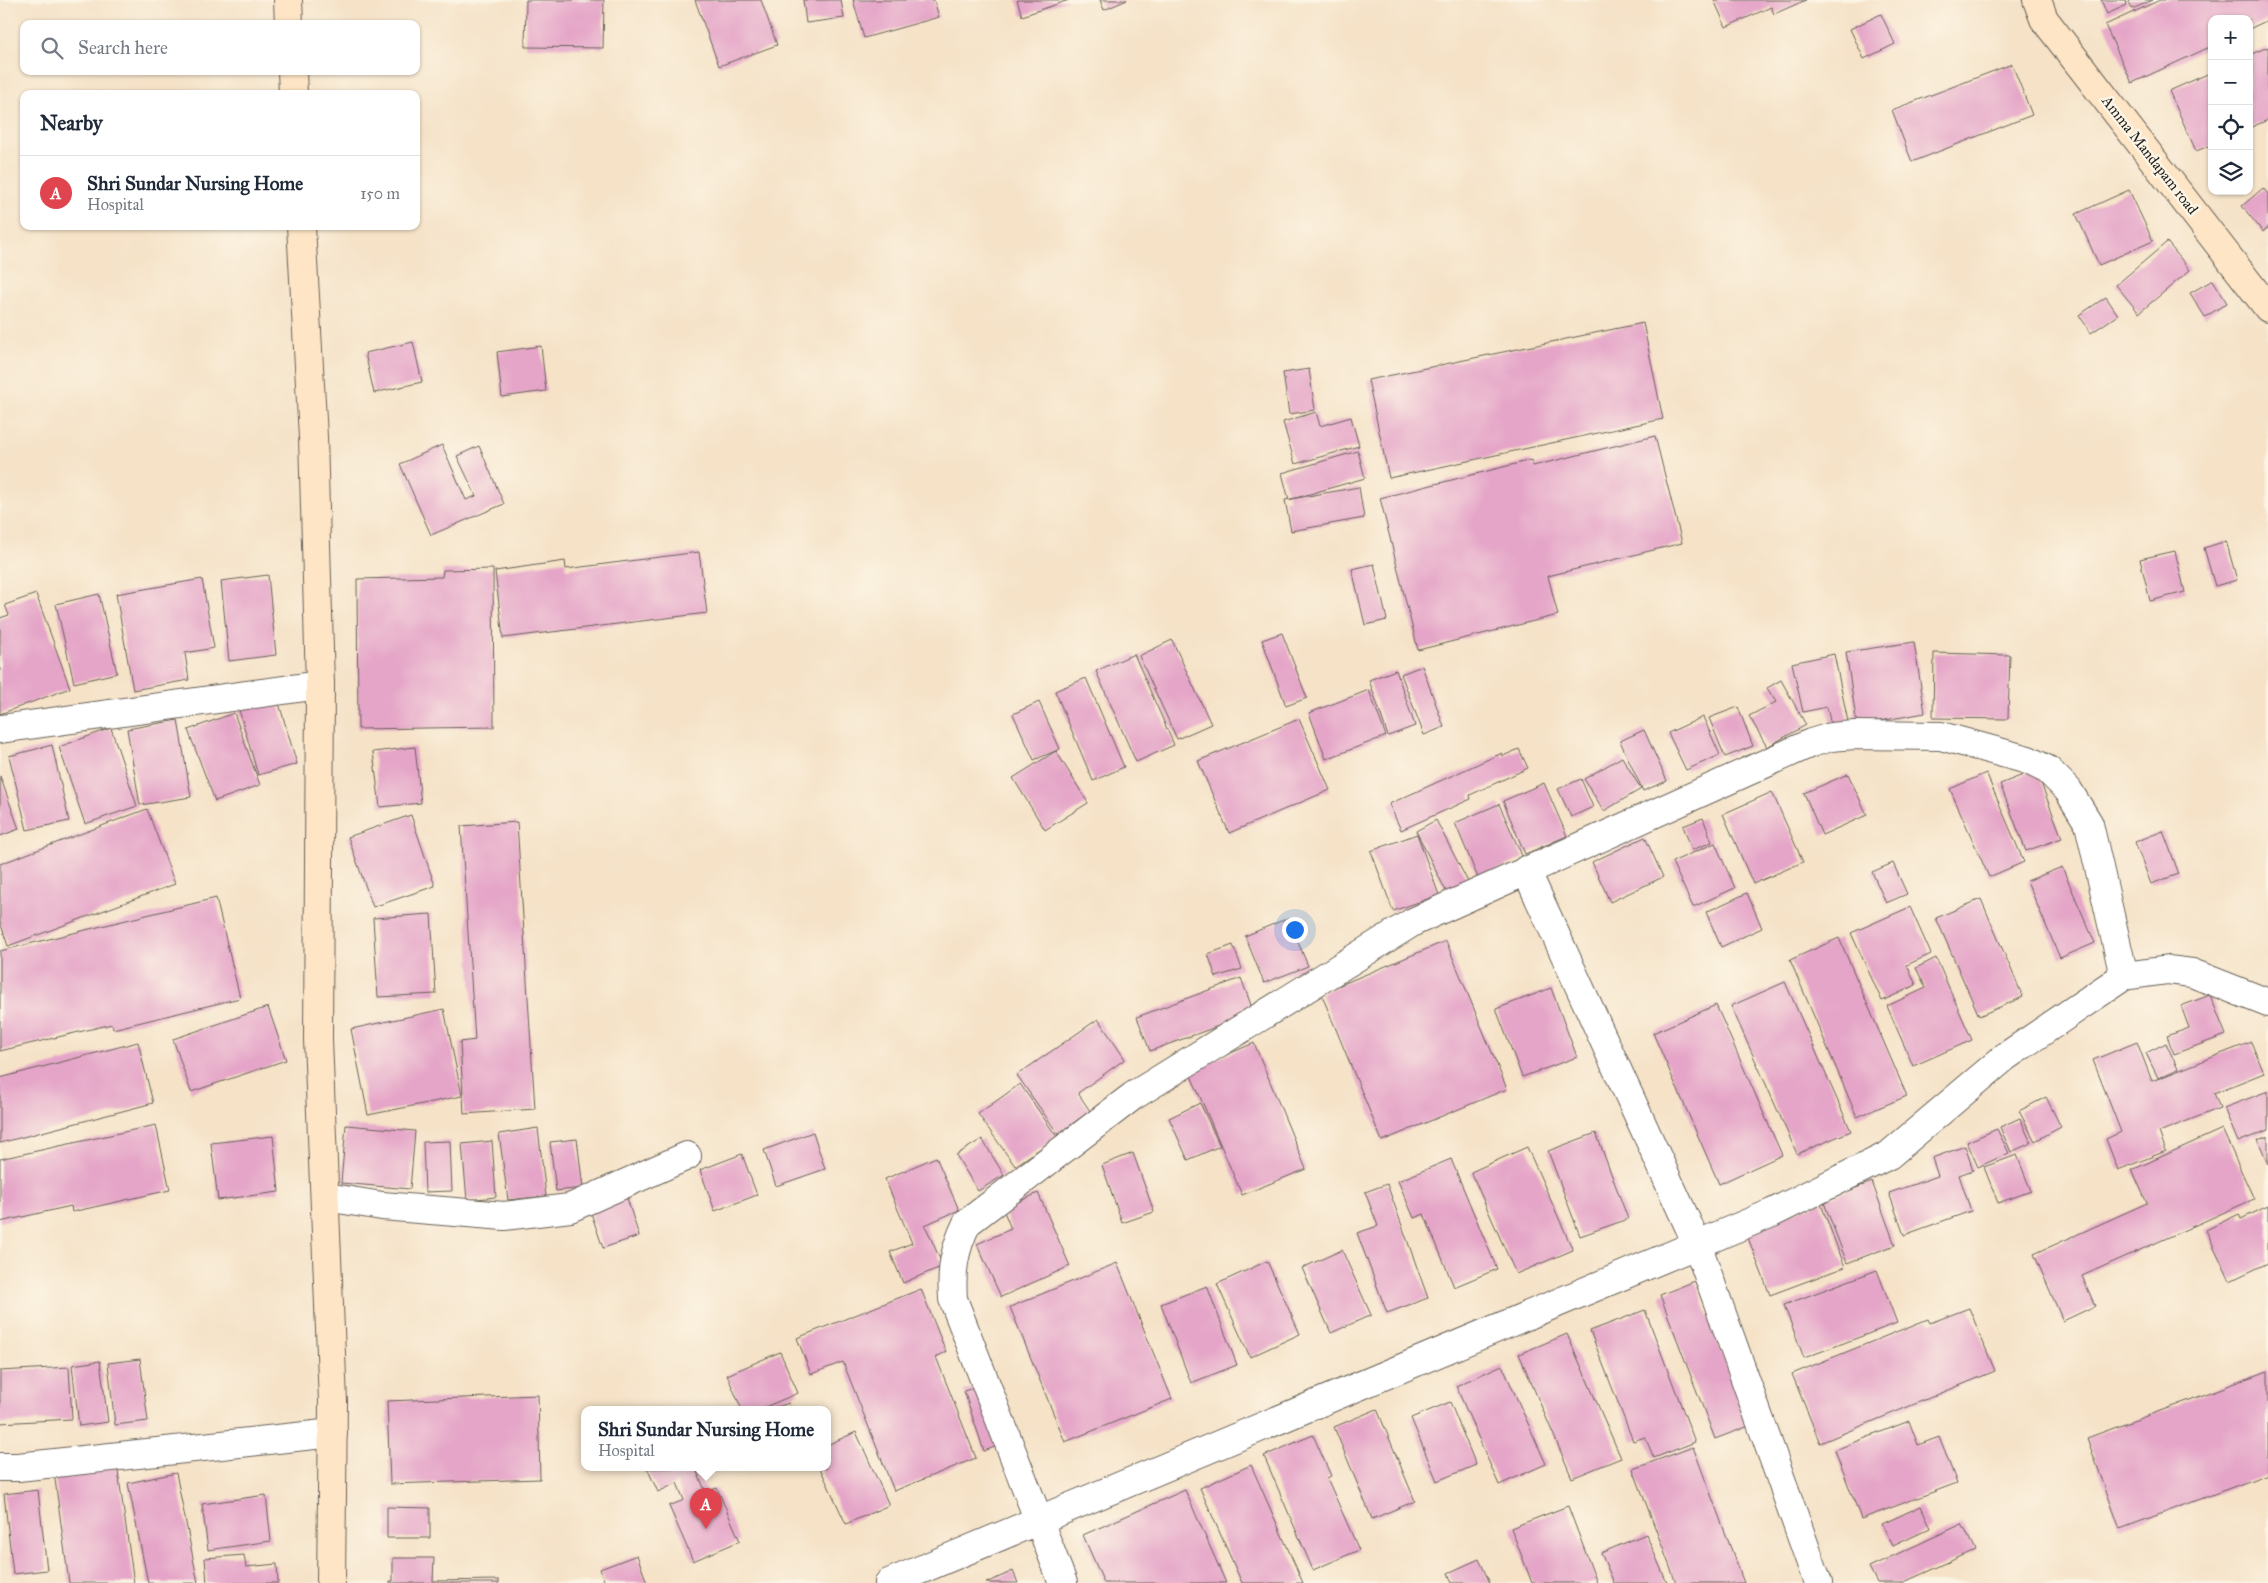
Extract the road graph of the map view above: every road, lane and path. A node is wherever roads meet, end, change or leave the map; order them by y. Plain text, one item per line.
1 (288, 0) edge
2 (2037, 0) edge
3 (289, 20) edge
4 (292, 75) edge
5 (293, 90) edge
6 (301, 230) edge
7 (2268, 307) edge
8 (320, 685) junction
9 (0, 729) edge
10 (1526, 870) junction
11 (2124, 976) junction
12 (2268, 1003) edge
13 (687, 1156) dead end
14 (326, 1206) junction
15 (1698, 1244) junction
16 (333, 1433) junction
17 (0, 1467) edge
18 (1038, 1521) junction
19 (331, 1583) edge
20 (889, 1583) edge
21 (1062, 1583) edge
22 (1818, 1583) edge

1 - 3 street
2 - 7 street, Amma Mandapam road
4 - 5 street
6 - 8 street
8 - 9 street
8 - 14 street
10 - 11 street
10 - 15 street
10 - 18 street
11 - 12 street
11 - 15 street
13 - 14 street
14 - 16 street
15 - 18 street
15 - 22 street
16 - 17 street
16 - 19 street
18 - 20 street
18 - 21 street

